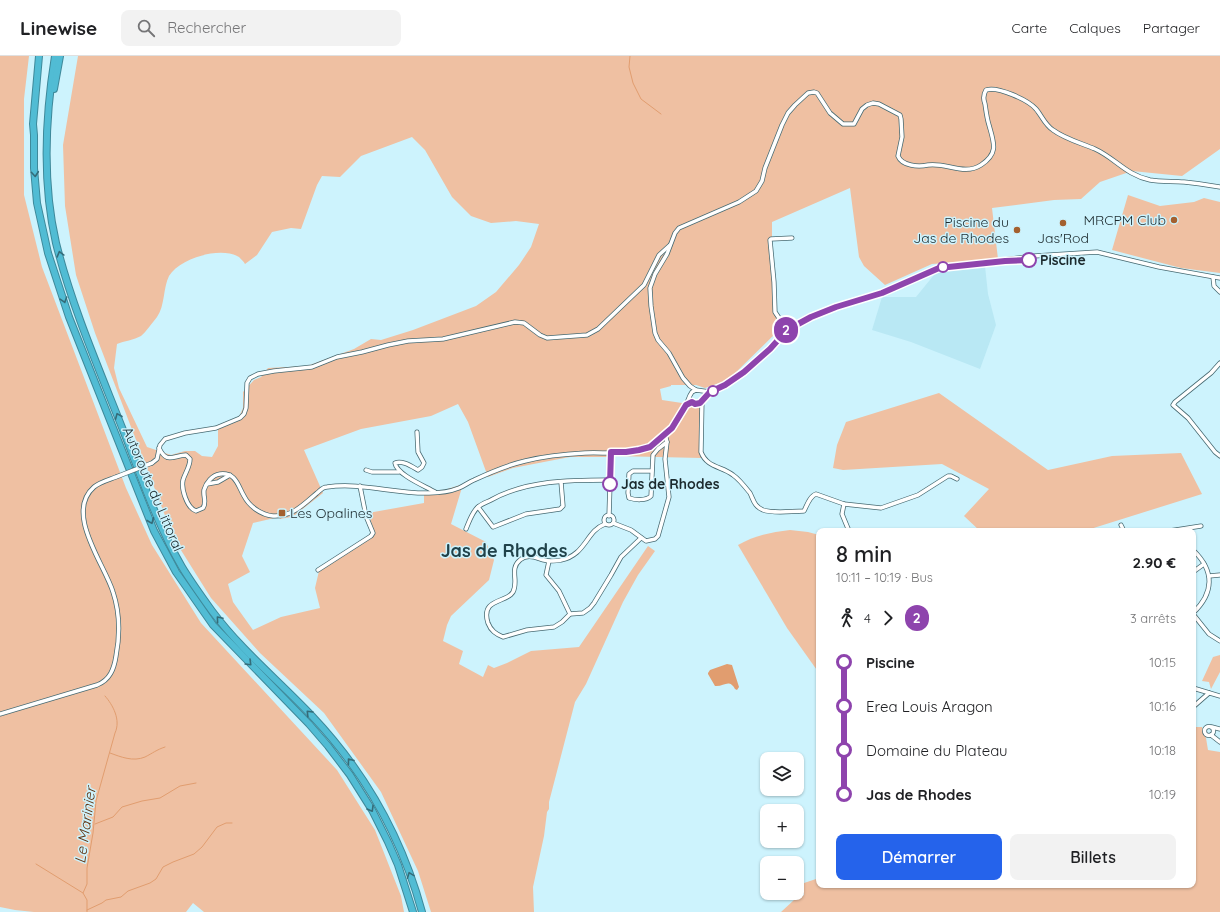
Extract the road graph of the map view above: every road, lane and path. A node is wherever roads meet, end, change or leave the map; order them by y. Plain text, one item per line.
1 (39, 56) edge
2 (43, 56) edge
3 (55, 56) edge
4 (60, 56) edge
5 (48, 114) junction
6 (34, 135) junction
7 (1220, 187) edge
8 (792, 238) dead end
9 (671, 244) junction
10 (660, 255) junction
11 (665, 258) junction
12 (657, 260) junction
13 (656, 272) junction
14 (1213, 277) junction
15 (1220, 278) edge
16 (1220, 292) edge
17 (787, 330) junction
18 (1220, 363) edge
19 (696, 391) junction
20 (710, 392) junction
21 (690, 397) junction
22 (703, 399) junction
23 (692, 402) junction
24 (698, 403) junction
25 (686, 405) junction
26 (703, 407) junction
27 (417, 432) dead end
28 (665, 434) junction
29 (667, 442) junction
30 (159, 448) junction
31 (611, 452) junction
32 (1220, 456) edge
33 (366, 470) dead end
34 (652, 471) junction
35 (400, 472) junction
36 (230, 475) junction
37 (957, 479) dead end
38 (610, 480) junction
39 (561, 482) junction
40 (207, 484) junction
41 (360, 486) junction
42 (436, 492) junction
43 (844, 504) junction
44 (478, 507) junction
45 (609, 516) junction
46 (613, 523) junction
47 (605, 524) junction
48 (1121, 525) dead end
49 (1201, 526) dead end
50 (848, 528) edge
51 (1122, 528) edge
52 (1188, 528) edge
53 (466, 529) dead end
54 (640, 538) junction
55 (1196, 554) edge
56 (549, 561) junction
57 (1204, 564) junction
58 (318, 570) dead end
59 (1196, 570) edge
60 (1220, 575) edge
61 (1209, 576) junction
62 (1196, 610) edge
63 (570, 614) junction
64 (1196, 617) edge
65 (1220, 641) edge
66 (1196, 689) edge
67 (1209, 693) junction
68 (1220, 696) edge
69 (1196, 705) edge
70 (1196, 707) edge
71 (1199, 708) dead end
72 (0, 714) edge
73 (1209, 727) junction
74 (1220, 728) edge
75 (1212, 735) junction
76 (1220, 742) edge
77 (413, 912) edge
78 (422, 912) edge

1 - 6 highway, Autoroute du Littoral
2 - 6 highway
3 - 5 highway, Autoroute du Littoral
4 - 5 highway
78 -> 5 highway, Autoroute du Littoral
6 -> 77 highway, Autoroute du Littoral
7 - 9 street
8 - 17 street
9 - 10 street
9 - 11 street
10 - 11 street
10 - 12 street
11 - 13 street
12 - 13 street
12 - 30 street
13 - 19 street
14 - 15 street
14 - 16 street
14 - 17 street
17 - 20 street
18 - 32 street
19 - 20 street
19 - 21 street
19 - 22 street
20 - 22 street
21 - 23 street
21 - 25 street
22 - 24 street
22 - 26 street
23 - 24 street
23 - 25 street
24 - 26 street
25 - 28 street
26 - 43 street
27 - 35 street
28 - 29 street
28 - 31 street
29 - 34 street
29 - 54 street
30 - 40 street
30 - 72 street, bridge
31 - 38 street
31 - 42 street
33 - 35 street
34 - 34 street
35 - 42 street
36 - 40 street
36 - 40 street
36 - 41 street
37 - 43 street
38 - 39 street
38 - 45 street
39 - 44 street
39 - 44 street
41 - 42 street
41 - 58 street
43 - 50 street
44 - 53 street
45 - 46 street
45 - 47 street
46 - 47 street
46 - 54 street
47 - 56 street
48 - 51 street
49 - 52 street
54 - 63 street
55 - 57 street
56 - 63 street
56 - 63 street
57 - 59 street
57 - 61 street
60 - 61 street
61 - 62 street
64 - 65 street
66 - 67 street
67 - 68 street
67 - 69 street
70 - 71 street
73 - 74 street
73 - 75 street
73 - 75 street
75 - 76 street

